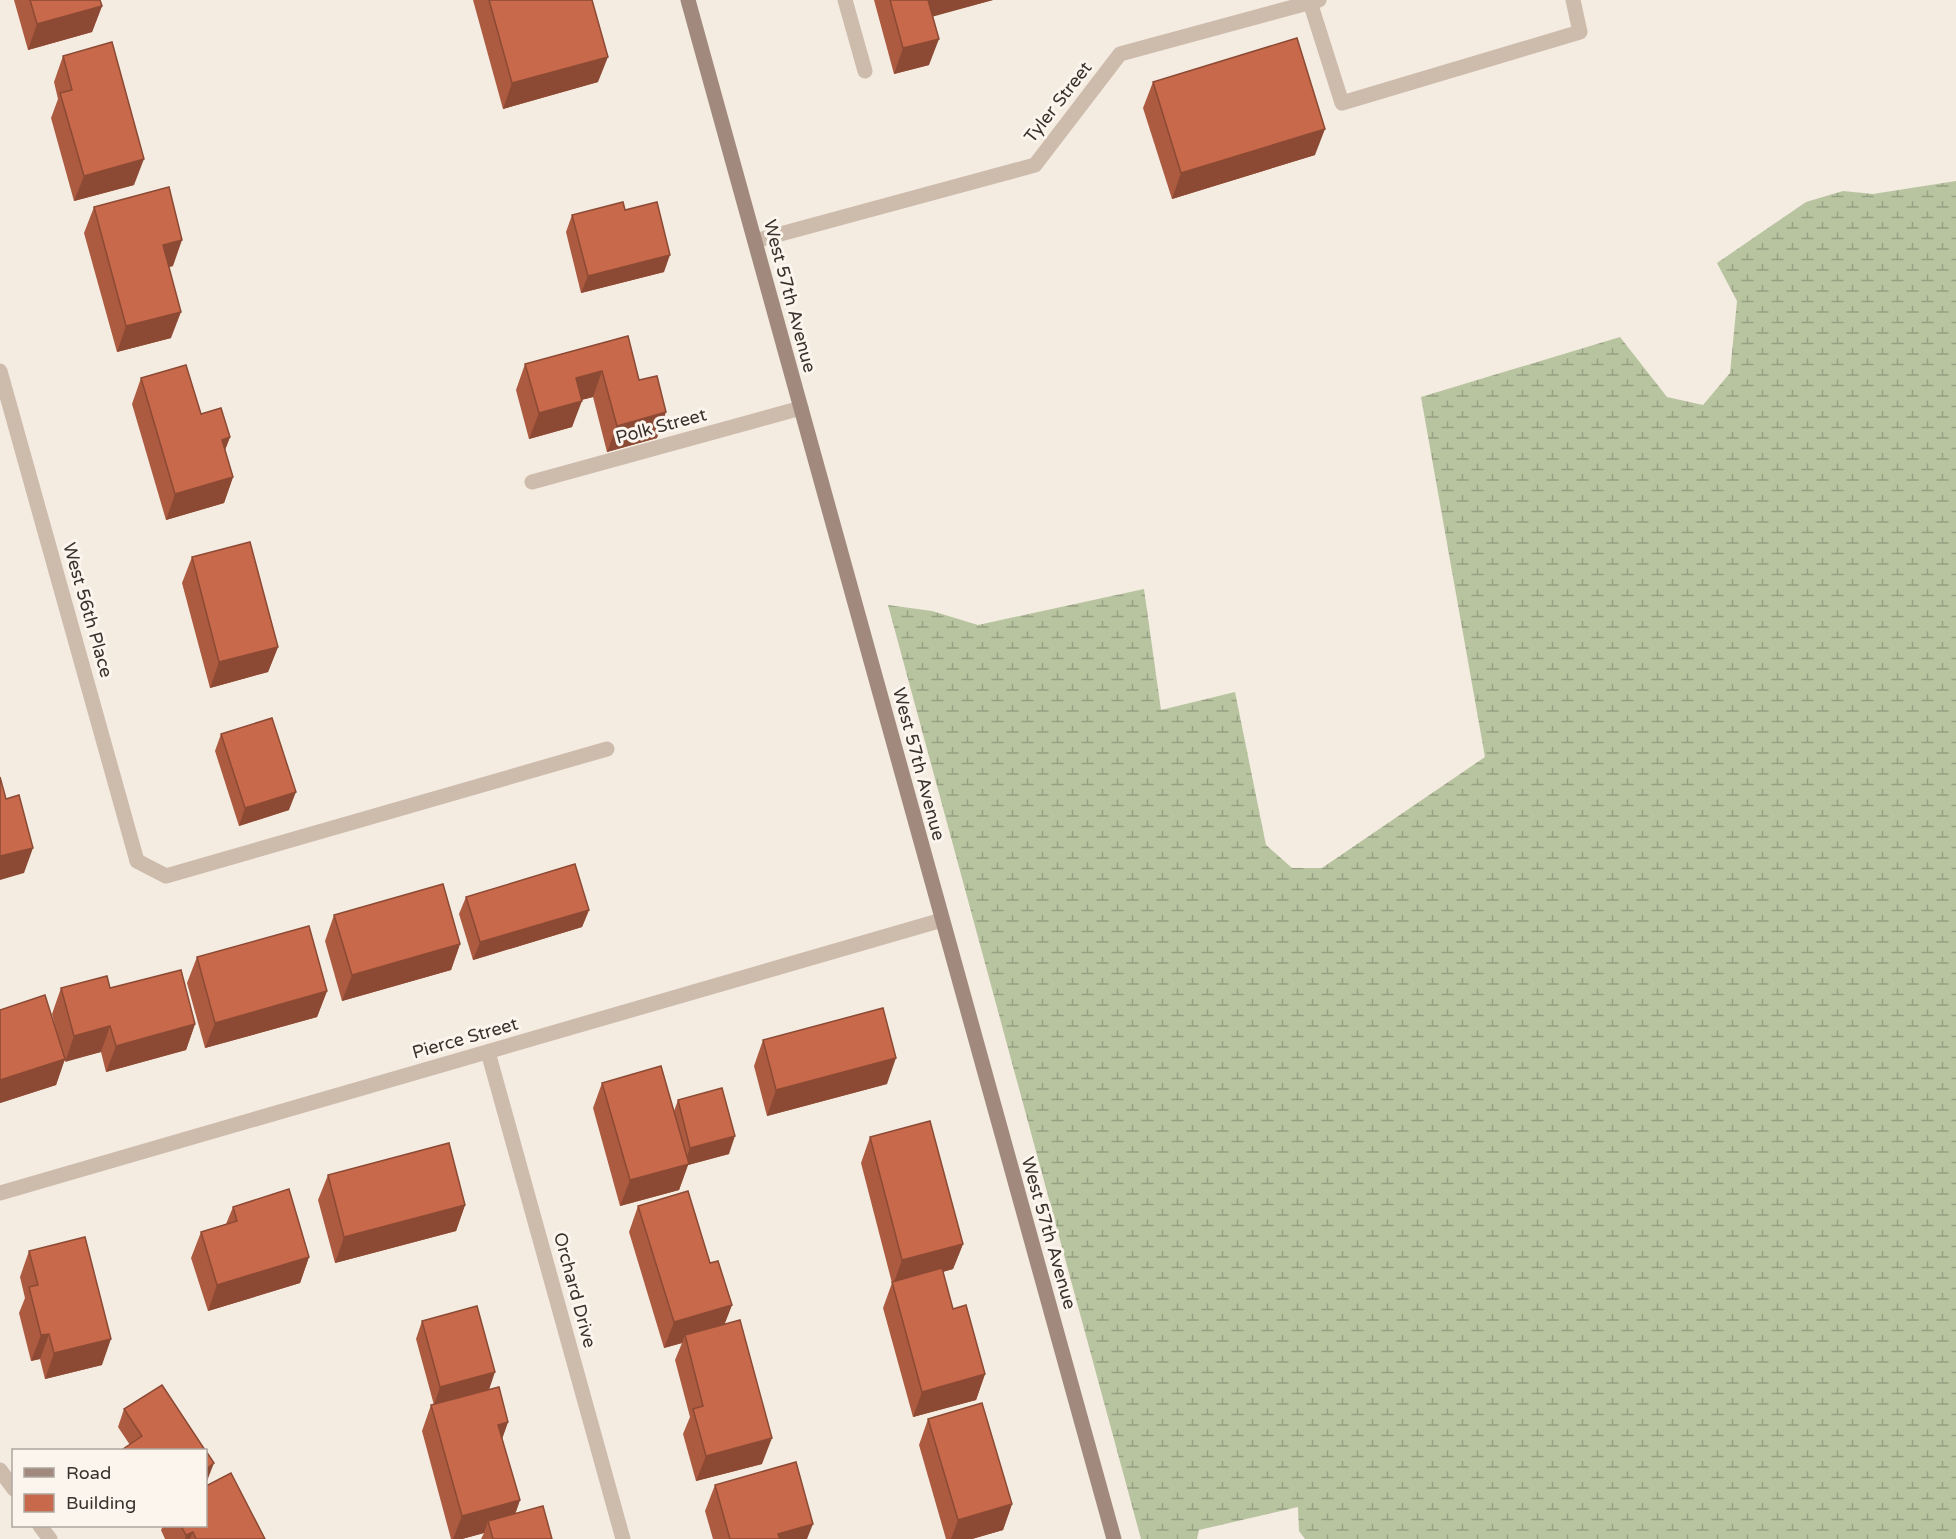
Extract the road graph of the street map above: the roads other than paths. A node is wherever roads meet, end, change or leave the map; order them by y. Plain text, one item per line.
1 (688, 0) edge
2 (845, 0) edge
3 (1574, 0) edge
4 (1315, 1) edge
5 (865, 71) dead end
6 (755, 242) junction
7 (0, 371) edge
8 (801, 408) junction
9 (532, 482) dead end
10 (607, 749) dead end
11 (942, 920) junction
12 (488, 1052) junction
13 (0, 1193) edge
14 (0, 1470) edge
15 (12, 1486) edge
16 (41, 1527) edge
17 (50, 1539) edge
18 (623, 1539) edge
19 (1114, 1539) edge

1 - 6 street, West 57th Avenue
2 - 5 street
3 - 4 street
4 - 6 street, Tyler Street
6 - 8 street, West 57th Avenue
7 - 10 street, West 56th Place
8 - 9 street, Polk Street
8 - 11 street, West 57th Avenue
11 - 12 street, Pierce Street
11 - 19 street, West 57th Avenue
12 - 13 street, Pierce Street
12 - 18 street, Orchard Drive
14 - 15 street
16 - 17 street

